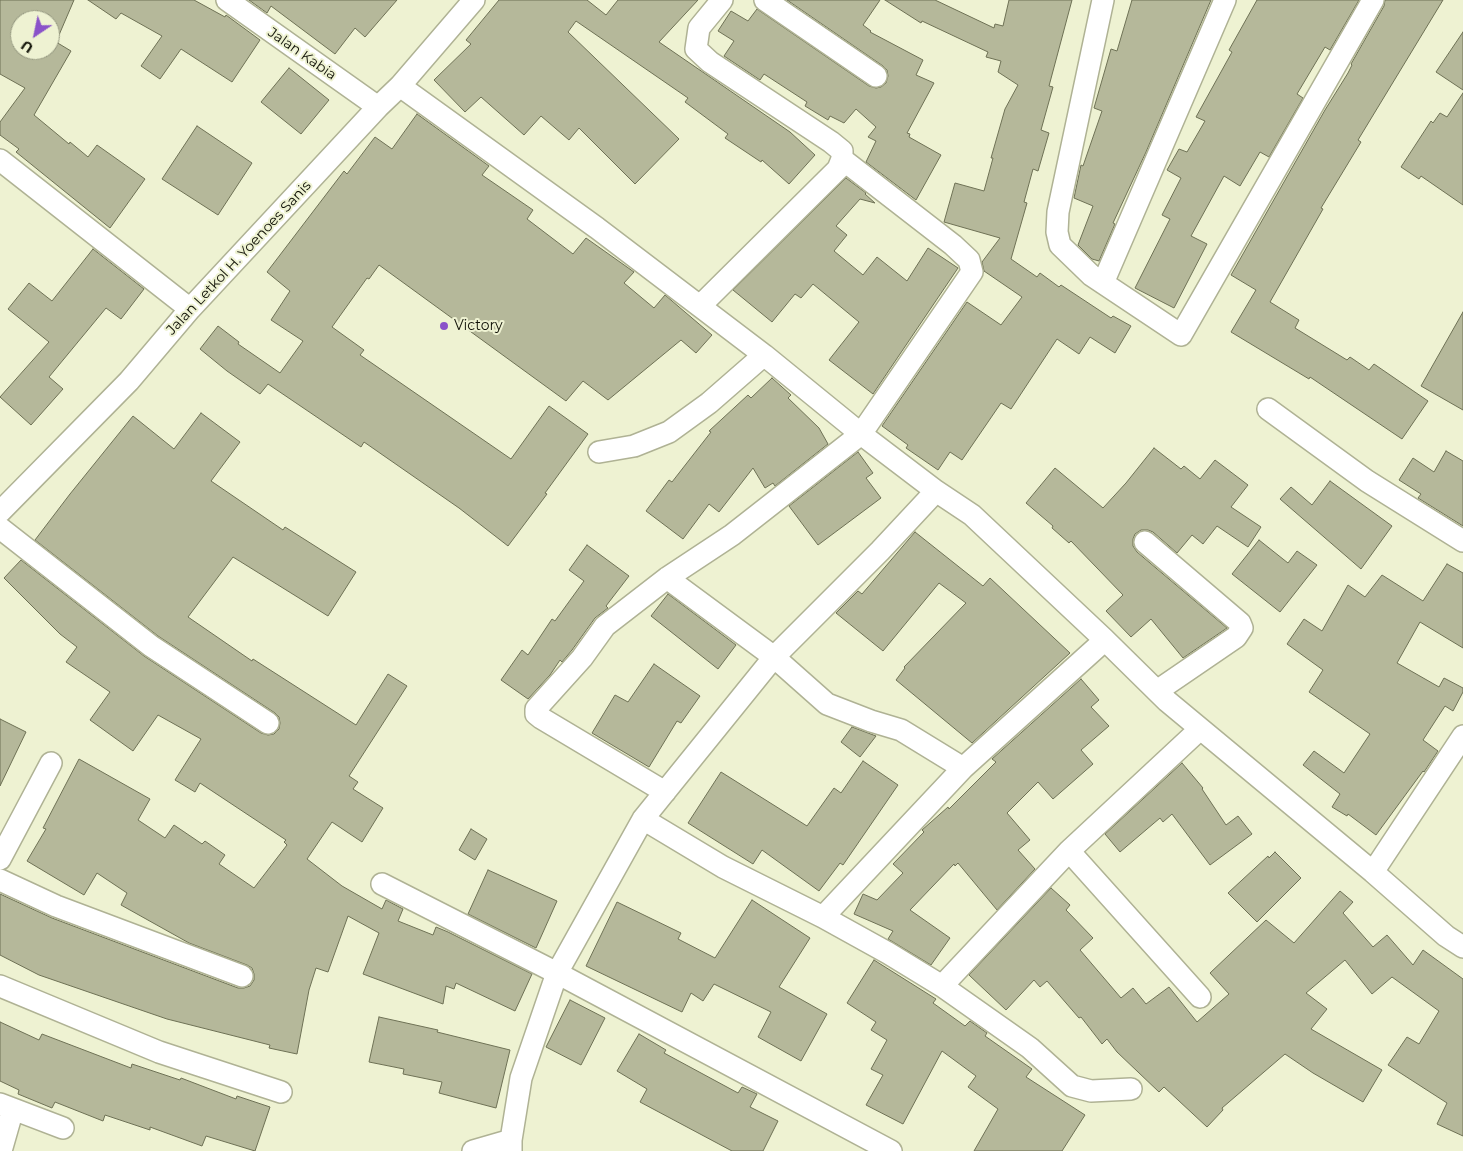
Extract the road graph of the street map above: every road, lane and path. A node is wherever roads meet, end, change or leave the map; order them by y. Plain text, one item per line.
1 (227, 0) edge
2 (474, 0) edge
3 (722, 0) edge
4 (765, 0) edge
5 (1103, 0) edge
6 (1225, 0) edge
7 (1373, 0) edge
8 (876, 76) dead end
9 (400, 86) junction
10 (378, 107) junction
11 (842, 159) junction
12 (0, 160) edge
13 (1103, 283) junction
14 (700, 306) junction
15 (190, 309) junction
16 (764, 355) junction
17 (1268, 409) dead end
18 (861, 434) junction
19 (599, 452) dead end
20 (936, 491) junction
21 (0, 512) edge
22 (0, 528) edge
23 (1463, 541) edge
24 (1145, 542) dead end
25 (667, 578) junction
26 (1105, 640) junction
27 (774, 657) junction
28 (1156, 691) junction
29 (268, 723) dead end
30 (1199, 730) junction
31 (1463, 736) edge
32 (50, 763) dead end
33 (963, 768) junction
34 (665, 792) junction
35 (643, 819) junction
36 (1069, 851) junction
37 (0, 859) edge
38 (1374, 872) junction
39 (0, 880) edge
40 (382, 884) dead end
41 (824, 917) junction
42 (1463, 947) edge
43 (557, 973) junction
44 (242, 976) dead end
45 (0, 986) edge
46 (942, 986) junction
47 (1200, 997) dead end
48 (1131, 1089) dead end
49 (281, 1092) dead end
50 (6, 1106) edge
51 (63, 1128) dead end
52 (511, 1146) edge
53 (1, 1151) edge
54 (473, 1151) edge
55 (891, 1151) edge

1 - 10 street, Jalan Kabia
2 - 9 street, Jalan Letkol H. Yoenoes Sanis
3 - 11 street
4 - 8 street
5 - 13 street
6 - 13 street
7 - 13 street
9 - 10 street, Jalan Letkol H. Yoenoes Sanis
9 - 14 street
10 - 15 street, Jalan Letkol H. Yoenoes Sanis
11 - 14 street
11 - 18 street
12 - 15 street
14 - 16 street
15 - 21 street, Jalan Letkol H. Yoenoes Sanis
16 - 18 street
16 - 19 street
17 - 23 street
18 - 20 street
18 - 25 street
20 - 26 street
20 - 27 street
22 - 29 street
24 - 28 street
25 - 27 street
25 - 34 street
26 - 28 street
26 - 33 street
27 - 33 street
27 - 34 street
28 - 30 street
30 - 36 street
30 - 38 street
31 - 38 street
32 - 37 street
33 - 41 street
34 - 35 street
35 - 41 street
35 - 43 street
36 - 46 street
36 - 47 street
38 - 42 street
39 - 44 street
40 - 43 street
41 - 46 street
43 - 52 street
43 - 55 street
45 - 49 street
46 - 48 street
50 - 51 street
50 - 53 street
52 - 54 street

